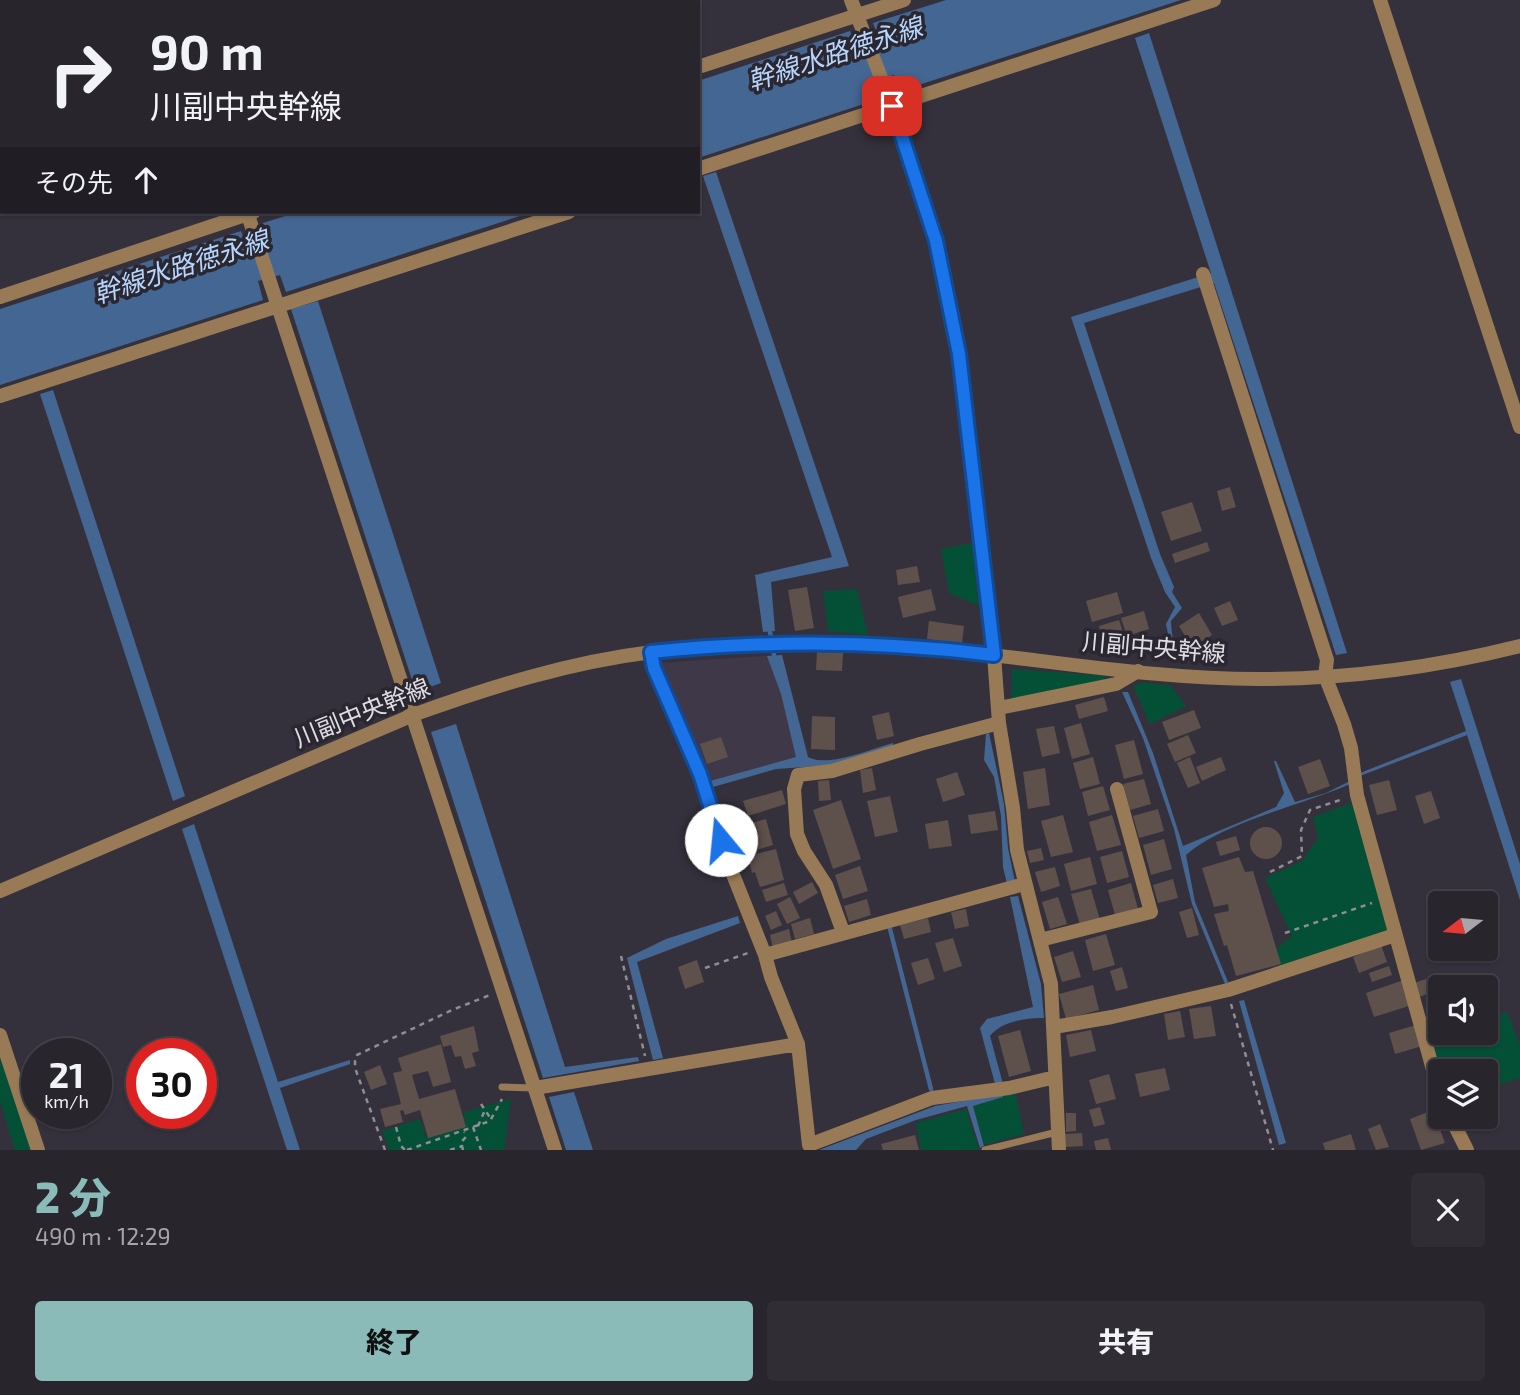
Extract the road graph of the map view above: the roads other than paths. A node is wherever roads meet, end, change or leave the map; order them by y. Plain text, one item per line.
1 (851, 0) edge
2 (904, 0) edge
3 (1214, 0) edge
4 (1380, 0) edge
5 (857, 16) junction
6 (700, 66) edge
7 (892, 106) junction
8 (700, 168) edge
9 (248, 214) edge
10 (251, 214) edge
11 (563, 214) edge
12 (1205, 281) dead end
13 (0, 297) edge
14 (278, 306) junction
15 (0, 396) edge
16 (1520, 427) edge
17 (1520, 646) edge
18 (651, 652) junction
19 (994, 655) junction
20 (1138, 671) junction
21 (1325, 676) junction
22 (413, 715) junction
23 (999, 716) junction
24 (1117, 789) dead end
25 (1024, 884) junction
26 (0, 891) edge
27 (843, 932) junction
28 (1395, 935) junction
29 (1040, 940) junction
30 (763, 952) junction
31 (1054, 1027) junction
32 (0, 1035) edge
33 (798, 1044) junction
34 (1430, 1059) edge
35 (1055, 1077) junction
36 (505, 1087) road end
37 (535, 1088) junction
38 (1456, 1129) edge
39 (1057, 1132) junction
40 (38, 1150) edge
41 (555, 1150) edge
42 (985, 1150) edge
43 (1059, 1150) edge
44 (1467, 1150) edge

1 - 5 street
2 - 5 street
3 - 7 street
4 - 16 street
5 - 6 street
5 - 7 street
7 - 8 street
7 - 19 street
9 - 13 street
10 - 14 street
11 - 14 street
12 - 21 street
14 - 15 street
14 - 22 street
17 - 21 street, 川副中央幹線
18 - 19 street, 川副中央幹線
18 - 22 street, 川副中央幹線
18 - 30 street
19 - 20 street, 川副中央幹線
19 - 23 street
20 - 21 street, 川副中央幹線
20 - 23 street
21 - 28 street
22 - 26 street, 川副中央幹線
22 - 37 street
23 - 25 street
23 - 27 street
24 - 29 street
25 - 27 street
25 - 29 street
27 - 30 street
28 - 31 street
28 - 34 street
29 - 31 street
30 - 33 street
31 - 35 street
32 - 40 street
33 - 35 street
33 - 37 street
35 - 39 street
36 - 37 lane
37 - 41 street
38 - 44 street
39 - 42 lane
39 - 43 street

